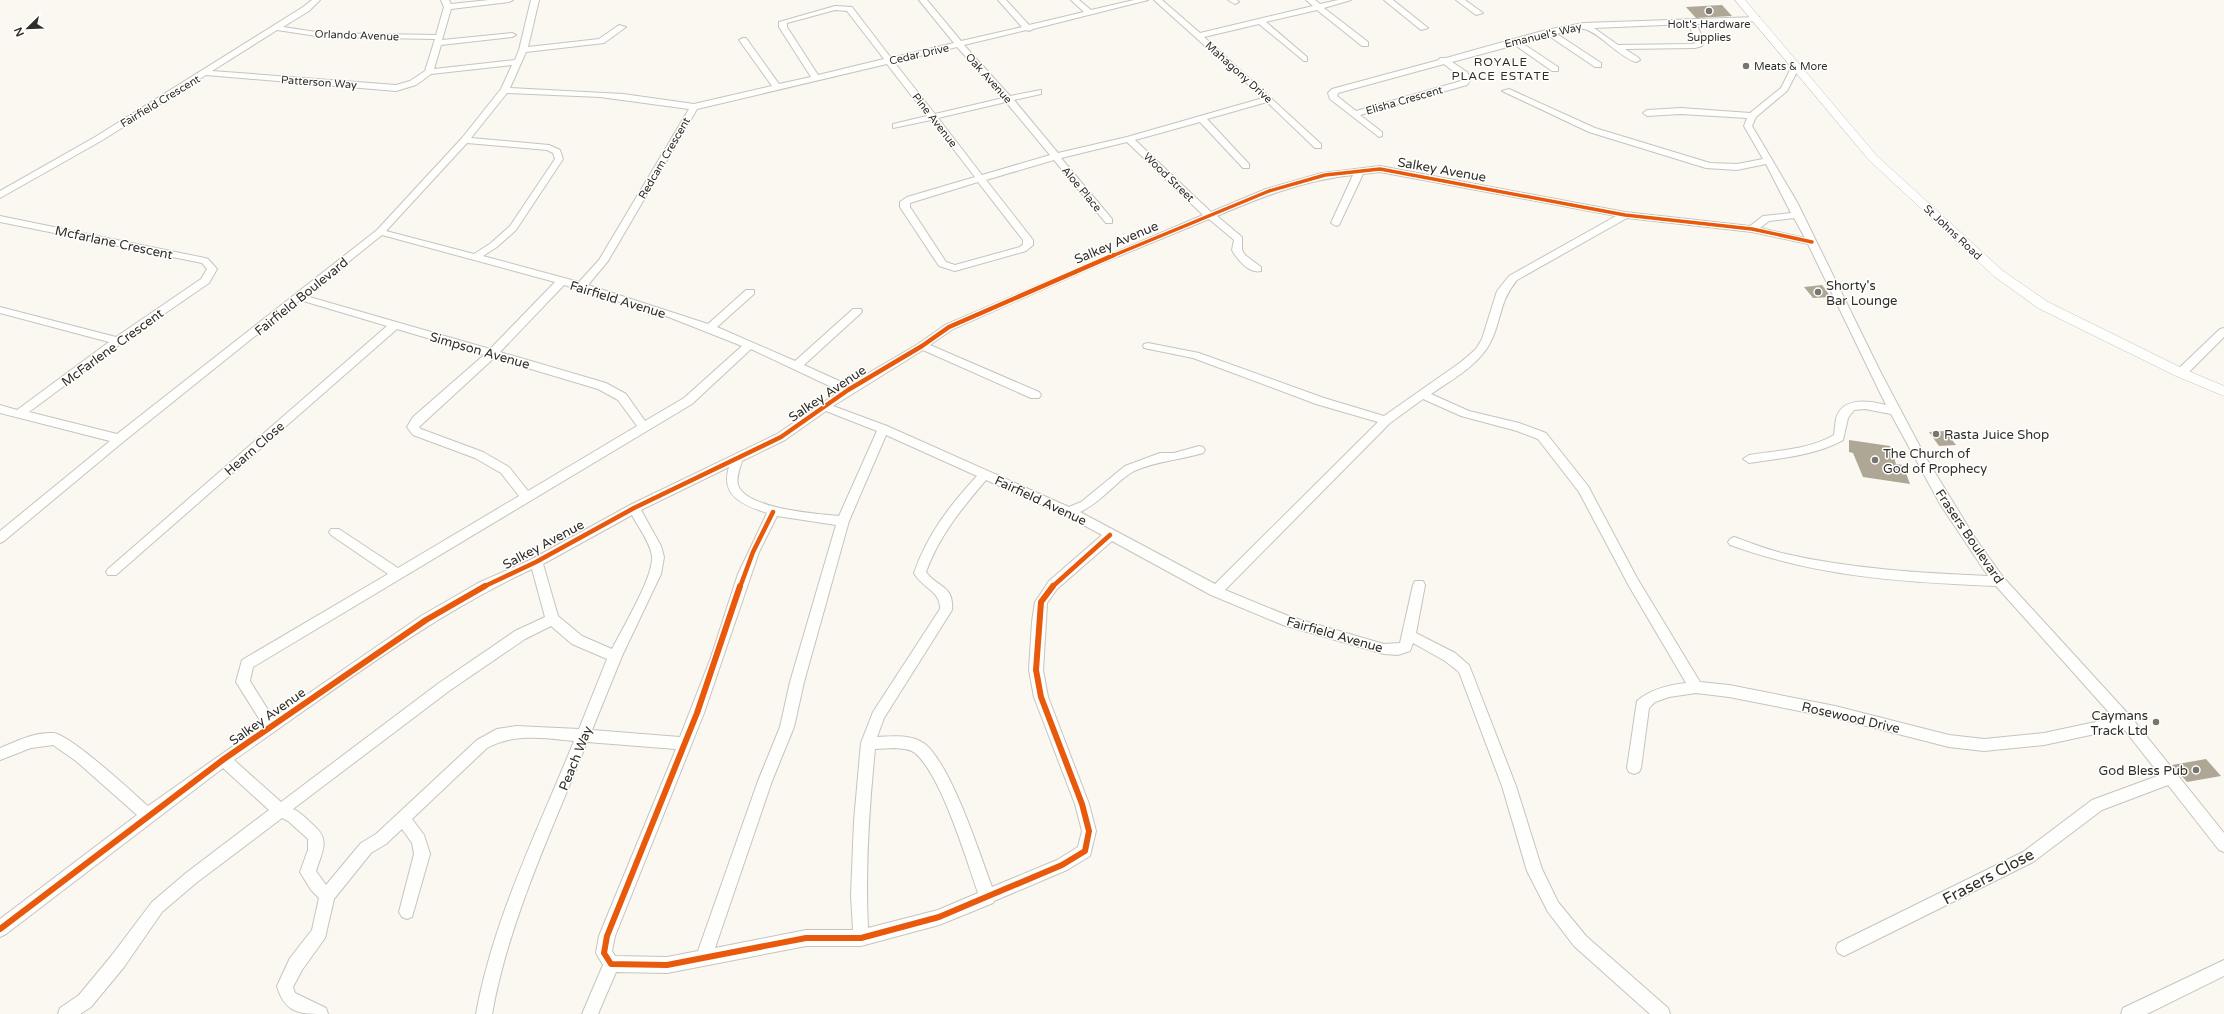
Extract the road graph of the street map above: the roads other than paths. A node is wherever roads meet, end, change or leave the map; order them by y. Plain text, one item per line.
1 (316, 0) edge
2 (509, 0) edge
3 (535, 0) edge
4 (546, 0) edge
5 (923, 0) edge
6 (1002, 0) edge
7 (1075, 0) edge
8 (1144, 0) edge
9 (1158, 0) edge
10 (1310, 0) edge
11 (1347, 0) edge
12 (1388, 0) edge
13 (1460, 0) edge
14 (1740, 0) edge
15 (446, 3) edge
16 (1318, 7) junction
17 (1479, 13) dead end
18 (1090, 14) junction
19 (1756, 18) junction
20 (1260, 22) junction
21 (1691, 22) junction
22 (1584, 25) junction
23 (622, 27) dead end
24 (276, 28) junction
25 (1424, 28) dead end
26 (1029, 29) junction
27 (1549, 32) junction
28 (512, 35) dead end
29 (1200, 36) junction
30 (437, 40) junction
31 (743, 40) dead end
32 (1516, 42) junction
33 (1365, 44) dead end
34 (960, 45) junction
35 (1615, 47) junction
36 (523, 50) junction
37 (1304, 59) dead end
38 (1443, 60) junction
39 (1636, 60) dead end
40 (890, 61) junction
41 (517, 62) junction
42 (1598, 64) dead end
43 (1796, 66) junction
44 (1555, 70) dead end
45 (429, 72) junction
46 (206, 73) junction
47 (816, 78) junction
48 (778, 87) junction
49 (505, 90) junction
50 (1506, 91) dead end
51 (1038, 92) dead end
52 (1008, 99) junction
53 (1269, 99) junction
54 (694, 107) junction
55 (1647, 113) dead end
56 (1354, 114) junction
57 (1752, 116) junction
58 (931, 117) junction
59 (1202, 119) junction
60 (896, 126) dead end
61 (1379, 134) dead end
62 (1129, 139) junction
63 (466, 140) junction
64 (1318, 146) dead end
65 (1054, 157) junction
66 (1768, 161) junction
67 (1246, 166) dead end
68 (1360, 170) junction
69 (982, 178) junction
70 (0, 195) edge
71 (1792, 202) junction
72 (1209, 215) junction
73 (1625, 215) junction
74 (1797, 215) junction
75 (1772, 216) junction
76 (0, 219) edge
77 (1109, 221) dead end
78 (1336, 224) dead end
79 (1752, 229) junction
80 (380, 232) junction
81 (1812, 242) junction
82 (474, 258) junction
83 (1257, 269) dead end
84 (205, 281) joint
85 (561, 282) junction
86 (581, 287) junction
87 (750, 292) dead end
88 (300, 297) junction
89 (0, 310) edge
90 (857, 311) dead end
91 (395, 325) junction
92 (710, 328) junction
93 (2224, 331) edge
94 (118, 341) junction
95 (749, 345) junction
96 (922, 346) junction
97 (1148, 346) dead end
98 (493, 353) junction
99 (796, 366) junction
100 (2181, 373) junction
101 (848, 390) junction
102 (2224, 391) edge
103 (1423, 394) junction
104 (1035, 395) dead end
105 (826, 407) junction
106 (0, 409) edge
107 (1895, 411) junction
108 (19, 414) junction
109 (1386, 420) junction
110 (644, 428) junction
111 (883, 429) junction
112 (119, 439) junction
113 (1199, 450) dead end
114 (737, 459) junction
115 (1749, 459) dead end
116 (985, 474) junction
117 (526, 497) junction
118 (634, 508) junction
119 (773, 512) junction
120 (1069, 512) junction
121 (843, 521) junction
122 (335, 532) dead end
123 (1110, 534) junction
124 (0, 538) edge
125 (1734, 542) dead end
126 (536, 562) junction
127 (112, 572) dead end
128 (397, 574) junction
129 (1999, 581) junction
130 (1419, 585) dead end
131 (1216, 591) junction
132 (552, 619) junction
133 (1409, 635) junction
134 (615, 656) junction
135 (1696, 686) junction
136 (2126, 721) junction
137 (271, 726) junction
138 (584, 734) junction
139 (868, 743) junction
140 (684, 744) junction
141 (0, 754) edge
142 (224, 759) junction
143 (1634, 768) dead end
144 (2171, 778) junction
145 (280, 811) junction
146 (148, 815) junction
147 (404, 818) junction
148 (2224, 845) edge
149 (327, 896) junction
150 (988, 898) junction
151 (408, 912) dead end
152 (0, 929) edge
153 (862, 938) junction
154 (1844, 948) dead end
155 (703, 959) junction
156 (611, 964) junction
157 (2224, 968) edge
158 (66, 1014) edge
159 (320, 1014) edge
160 (484, 1014) edge
161 (590, 1014) edge
162 (1662, 1014) edge
163 (2129, 1014) edge

1 - 24 street, Fairfield Crescent
2 - 15 street
3 - 4 street
3 - 36 street, Fairfield Boulevard
5 - 34 street, Oak Avenue
6 - 26 street
7 - 18 street
8 - 18 street, Cedar Drive
9 - 29 street, Mahagony Drive
10 - 16 street
11 - 16 street
12 - 25 street
13 - 17 street
14 - 19 main road, St Johns Road
15 - 30 street
16 - 20 street
16 - 33 street
18 - 26 street, Cedar Drive
19 - 21 street, Emanuel's Way
19 - 43 main road, St Johns Road
20 - 29 street
20 - 37 street
21 - 22 street, Emanuel's Way
21 - 35 street
22 - 27 street, Emanuel's Way
22 - 35 street
23 - 36 street
24 - 30 street, Orlando Avenue
24 - 46 street, Fairfield Crescent
26 - 34 street, Cedar Drive
27 - 32 street, Emanuel's Way
27 - 42 street
28 - 30 street, Orlando Avenue
29 - 53 street, Mahagony Drive
30 - 45 street
31 - 48 street
32 - 38 street, Emanuel's Way
32 - 44 street
34 - 40 street, Cedar Drive
34 - 52 street, Oak Avenue
35 - 39 street
36 - 41 street, Fairfield Boulevard
38 - 56 street, Emanuel's Way
38 - 56 street, Elisha Crescent
40 - 47 street, Cedar Drive
40 - 47 street, Pine Avenue
40 - 58 street, Pine Avenue
41 - 45 street
41 - 49 street, Fairfield Boulevard
43 - 57 street
43 - 100 main road, St Johns Road
45 - 46 street, Patterson Way
46 - 70 street, Fairfield Crescent
47 - 48 street, Cedar Drive
48 - 54 street, Cedar Drive
49 - 54 street, Redcam Crescent
49 - 63 street, Fairfield Boulevard
50 - 66 street
51 - 52 street
52 - 58 street
52 - 65 street, Oak Avenue
53 - 59 street
53 - 64 street, Mahagony Drive
54 - 86 street, Redcam Crescent
55 - 57 street
56 - 61 street
57 - 66 street, Frasers Boulevard
58 - 60 street
58 - 69 street, Pine Avenue
59 - 62 street
59 - 67 street
62 - 65 street
62 - 72 street, Wood Street
63 - 80 street, Fairfield Boulevard
63 - 82 street
65 - 69 street
65 - 77 street, Aloe Place
66 - 71 street, Frasers Boulevard
68 - 72 street, Salkey Avenue
68 - 73 street, Salkey Avenue
68 - 78 street
69 - 69 street, Pine Avenue
71 - 74 street, Frasers Boulevard
71 - 75 street
72 - 83 street, Wood Street
72 - 96 street, Salkey Avenue
73 - 79 street, Salkey Avenue
73 - 103 street
74 - 75 street
74 - 81 street, Frasers Boulevard
75 - 79 street
76 - 84 street, Mcfarlane Crescent
79 - 81 street, Salkey Avenue
80 - 82 street, Fairfield Avenue
80 - 88 street, Fairfield Boulevard
81 - 107 street, Frasers Boulevard
82 - 85 street, Fairfield Avenue
84 - 94 street, McFarlene Crescent
85 - 86 street, Fairfield Avenue
85 - 98 street
86 - 92 street, Fairfield Avenue
87 - 92 street
88 - 91 street, Simpson Avenue
88 - 112 street, Fairfield Boulevard
89 - 94 street
90 - 99 street
91 - 98 street, Simpson Avenue
91 - 127 street, Hearn Close
92 - 95 street, Fairfield Avenue
93 - 100 street
94 - 108 street, McFarlene Crescent
95 - 99 street, Fairfield Avenue
95 - 110 street, Salkey Avenue
96 - 101 street, Salkey Avenue
96 - 104 street
97 - 109 street
98 - 110 street, Simpson Avenue
98 - 117 street
99 - 101 street, Fairfield Avenue
100 - 102 main road, St Johns Road
101 - 105 street, Salkey Avenue
103 - 109 street
103 - 135 street
105 - 111 street, Fairfield Avenue
105 - 114 street, Salkey Avenue
106 - 108 street
107 - 115 street
107 - 129 street, Frasers Boulevard
108 - 112 street
109 - 131 street
110 - 117 street, Salkey Avenue
111 - 116 street, Fairfield Avenue
111 - 121 street
112 - 124 street, Fairfield Boulevard
113 - 120 street
114 - 118 street, Salkey Avenue
114 - 119 street
116 - 120 street, Fairfield Avenue
116 - 139 street
117 - 128 street, Salkey Avenue
118 - 126 street, Salkey Avenue
118 - 134 street, Peach Way
119 - 121 street
119 - 140 street
120 - 123 street, Fairfield Avenue
121 - 155 street
122 - 128 street
123 - 131 street, Fairfield Avenue
123 - 150 street
125 - 129 street
126 - 132 street
126 - 137 street, Salkey Avenue
128 - 137 street, Salkey Avenue
129 - 136 street, Frasers Boulevard
130 - 133 street
131 - 133 street, Fairfield Avenue
132 - 134 street
132 - 145 street
133 - 162 street
134 - 138 street, Peach Way
135 - 136 street, Rosewood Drive
135 - 143 street, Rosewood Drive
136 - 144 street, Frasers Boulevard
137 - 142 street, Salkey Avenue
138 - 140 street
138 - 147 street
138 - 160 street, Peach Way
139 - 150 street
139 - 153 street
140 - 156 street
141 - 146 street
142 - 145 street
142 - 146 street, Salkey Avenue
144 - 148 street, Frasers Boulevard
144 - 154 street, Frasers Close
145 - 149 street
145 - 158 street
146 - 152 street, Salkey Avenue
147 - 149 street
147 - 151 street
149 - 159 street
150 - 153 street
153 - 155 street
155 - 156 street
156 - 161 street
157 - 163 street

